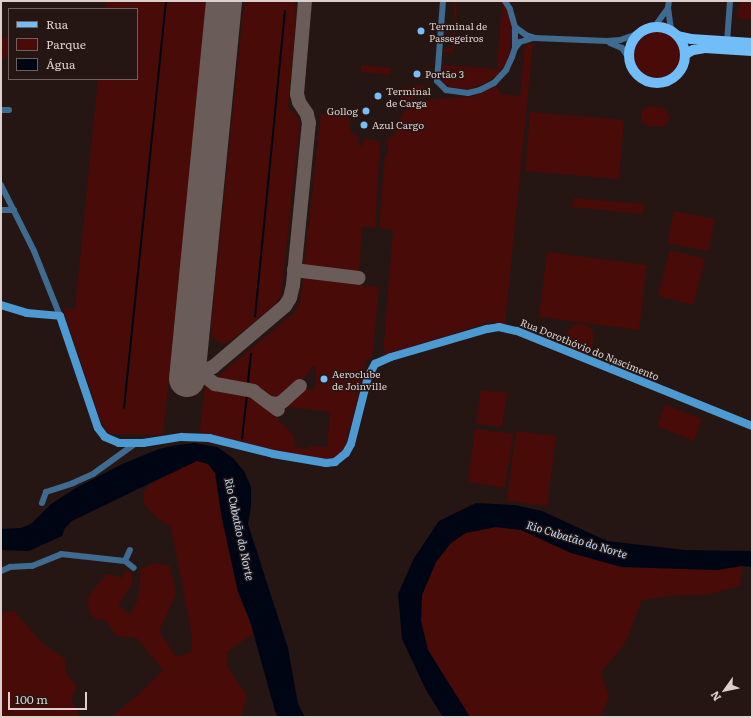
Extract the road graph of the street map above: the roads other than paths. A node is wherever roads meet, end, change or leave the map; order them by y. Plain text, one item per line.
1 (443, 1) edge
2 (505, 1) edge
3 (730, 1) edge
4 (668, 4) edge
5 (655, 26) junction
6 (516, 27) junction
7 (675, 33) junction
8 (637, 34) junction
9 (535, 38) junction
10 (607, 41) junction
11 (727, 42) junction
12 (752, 43) edge
13 (515, 48) junction
14 (752, 52) edge
15 (686, 54) junction
16 (628, 57) junction
17 (1, 110) edge
18 (9, 110) dead end
19 (1, 185) edge
20 (1, 210) edge
21 (14, 210) junction
22 (1, 305) edge
23 (60, 316) junction
24 (752, 426) edge
25 (136, 444) junction
26 (42, 503) dead end
27 (130, 550) dead end
28 (125, 561) junction
29 (134, 568) dead end
30 (1, 571) edge

1 - 13 street
2 - 6 street
3 - 11 street
4 - 5 street
4 - 7 street
5 - 7 main road
5 - 8 main road
6 - 9 street
6 - 13 street
7 - 11 main road
7 - 15 main road
8 - 10 street
8 - 16 main road
9 - 10 street
9 - 13 street
10 - 16 street
11 - 12 main road
14 - 15 main road
15 - 16 main road
17 - 18 street
19 - 21 street
20 - 21 street
21 - 23 street
22 - 23 street
23 - 25 street
24 - 25 street, Rua Dorothóvio do Nascimento
25 - 26 street
27 - 28 street
28 - 29 street
28 - 30 street

